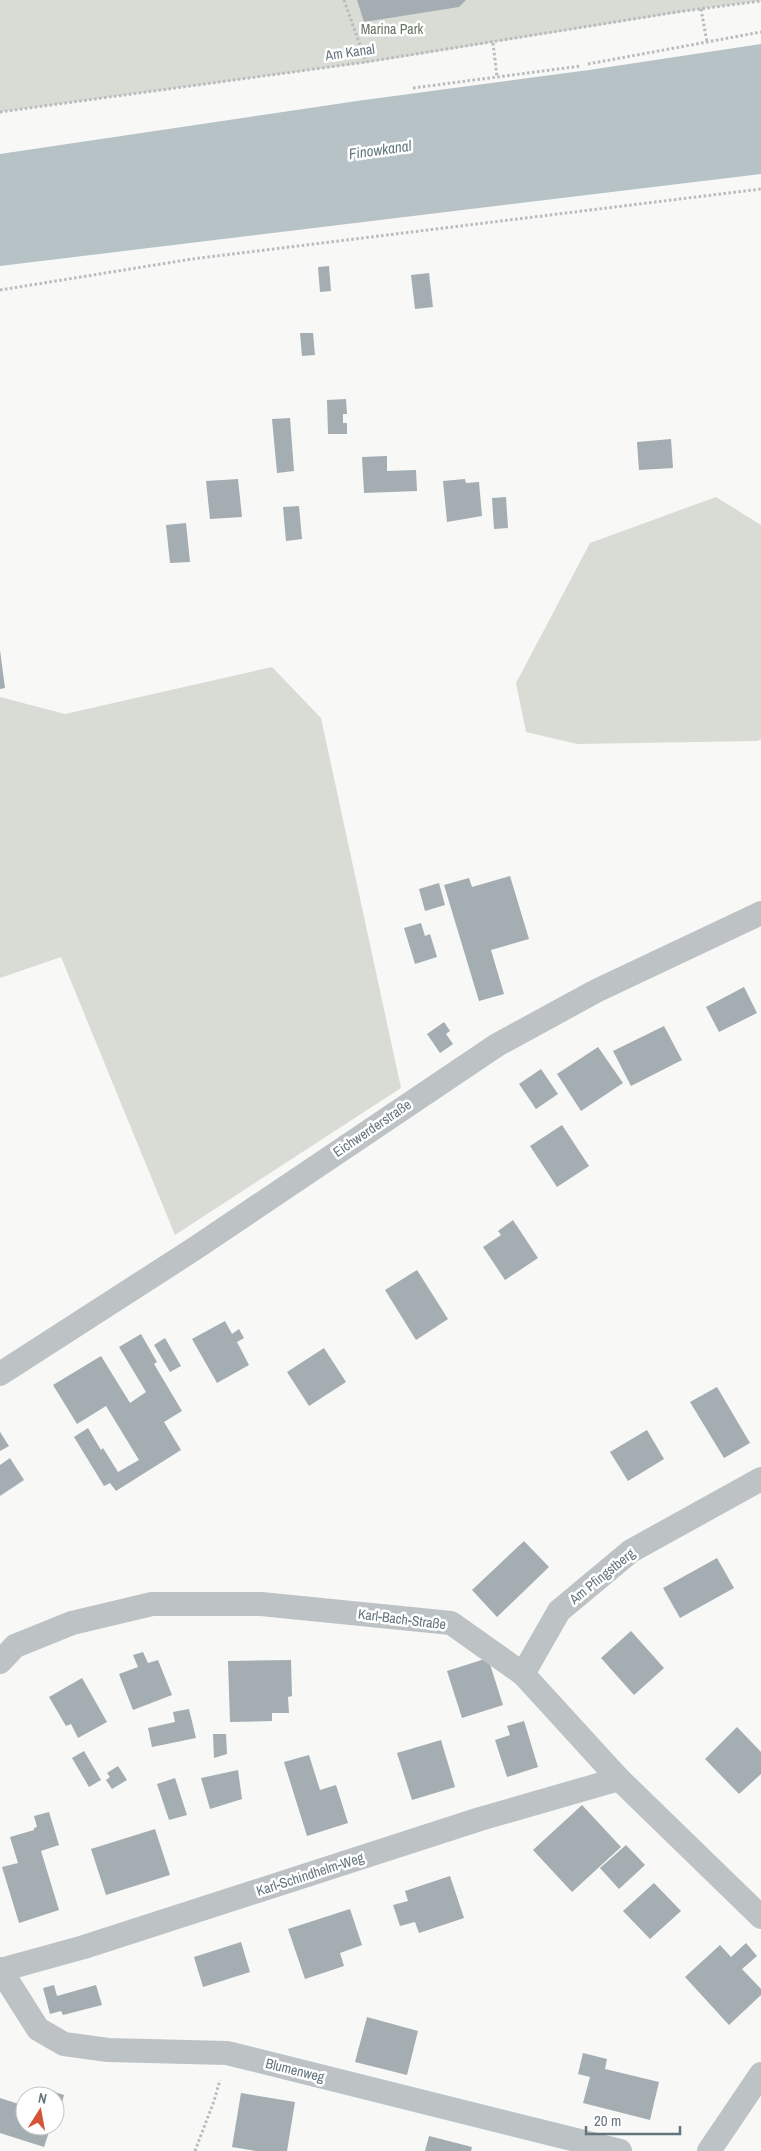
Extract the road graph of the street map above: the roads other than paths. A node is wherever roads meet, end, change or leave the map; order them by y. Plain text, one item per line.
1 (761, 913) edge
2 (0, 1374) edge
3 (761, 1479) edge
4 (0, 1662) edge
5 (523, 1674) junction
6 (619, 1779) junction
7 (761, 1917) edge
8 (0, 1969) edge
9 (761, 2074) edge
10 (620, 2151) edge
11 (709, 2151) edge

1 - 2 street, Eichwerderstraße
3 - 5 street, Am Pfingstberg
4 - 5 street, Karl-Bach-Straße
5 - 6 street, Karl-Bach-Straße
6 - 7 street, Karl-Bach-Straße
6 - 8 street, Karl-Schindhelm-Weg
8 - 10 street, Blumenweg
9 - 11 street

